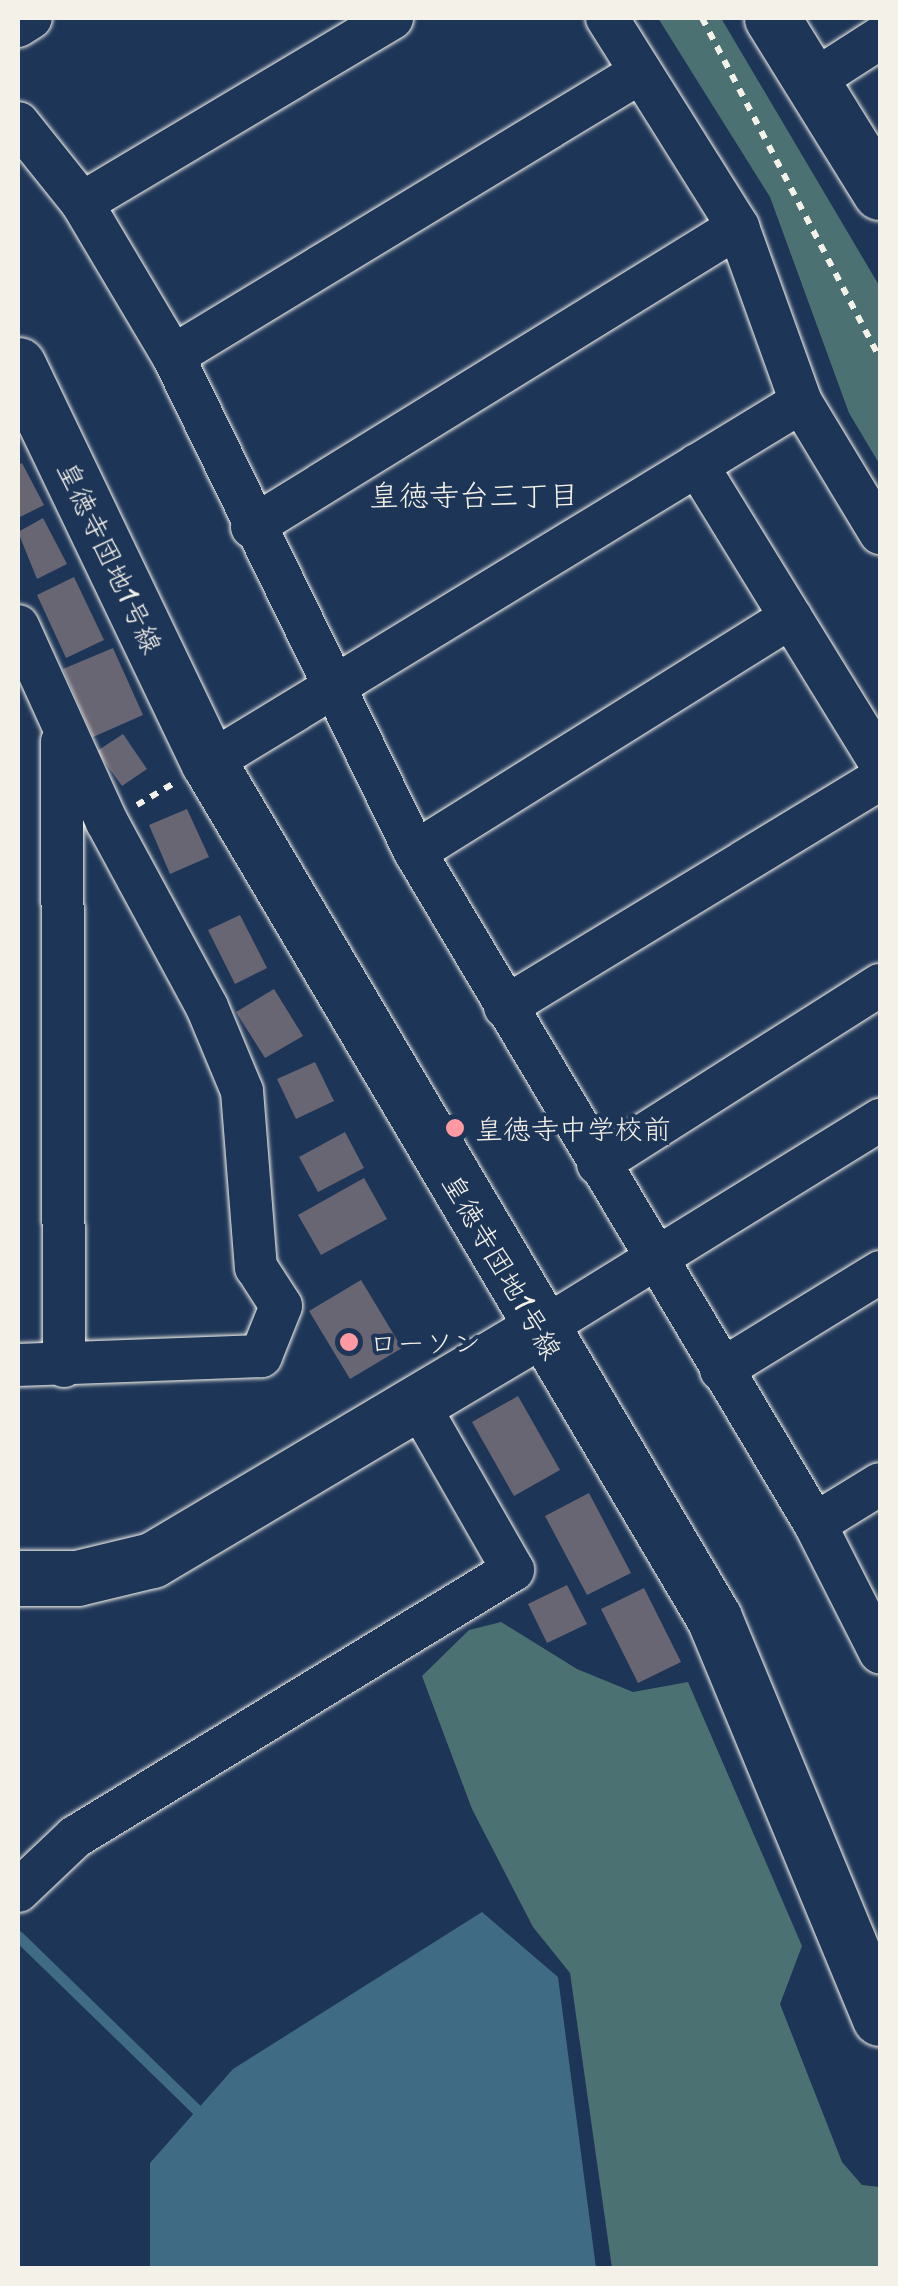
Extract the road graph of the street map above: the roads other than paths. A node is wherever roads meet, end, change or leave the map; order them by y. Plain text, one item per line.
1 (32, 18) edge
2 (392, 18) edge
3 (606, 18) edge
4 (772, 18) edge
5 (18, 26) edge
6 (880, 38) edge
7 (641, 72) junction
8 (813, 81) junction
9 (18, 123) edge
10 (880, 192) edge
11 (82, 204) junction
12 (738, 227) junction
13 (173, 356) junction
14 (18, 365) edge
15 (801, 402) junction
16 (697, 465) junction
17 (252, 526) junction
18 (880, 533) edge
19 (791, 617) junction
20 (18, 626) edge
21 (31, 688) edge
22 (330, 689) junction
23 (62, 728) junction
24 (880, 762) edge
25 (196, 770) junction
26 (880, 779) edge
27 (415, 852) junction
28 (880, 985) edge
29 (506, 1007) junction
30 (880, 1120) edge
31 (598, 1164) junction
32 (654, 1260) junction
33 (880, 1272) edge
34 (540, 1330) junction
35 (18, 1365) edge
36 (64, 1366) junction
37 (721, 1370) junction
38 (418, 1404) junction
39 (880, 1484) edge
40 (815, 1524) junction
41 (18, 1578) edge
42 (880, 1652) edge
43 (18, 1890) edge
44 (880, 2018) edge

1 - 5 street
2 - 11 street
3 - 7 street
4 - 8 street
6 - 8 street
7 - 12 street
7 - 13 street
8 - 10 street
9 - 11 street
11 - 13 street
12 - 15 street
12 - 17 street
13 - 17 street
14 - 25 street, 皇徳寺団地1号線
15 - 16 street
15 - 18 street
16 - 19 street
16 - 22 street
17 - 22 street
19 - 24 street
19 - 27 street
20 - 21 street
21 - 23 street
22 - 25 street
22 - 27 street
23 - 36 street
23 - 36 street
25 - 34 street, 皇徳寺団地1号線
26 - 29 street
27 - 29 street
28 - 31 street
29 - 31 street
30 - 32 street
31 - 32 street
32 - 34 street
32 - 37 street
33 - 37 street
34 - 38 street
34 - 44 street, 皇徳寺団地1号線
35 - 36 street
37 - 40 street
38 - 41 street
38 - 43 street
39 - 40 street
40 - 42 street

